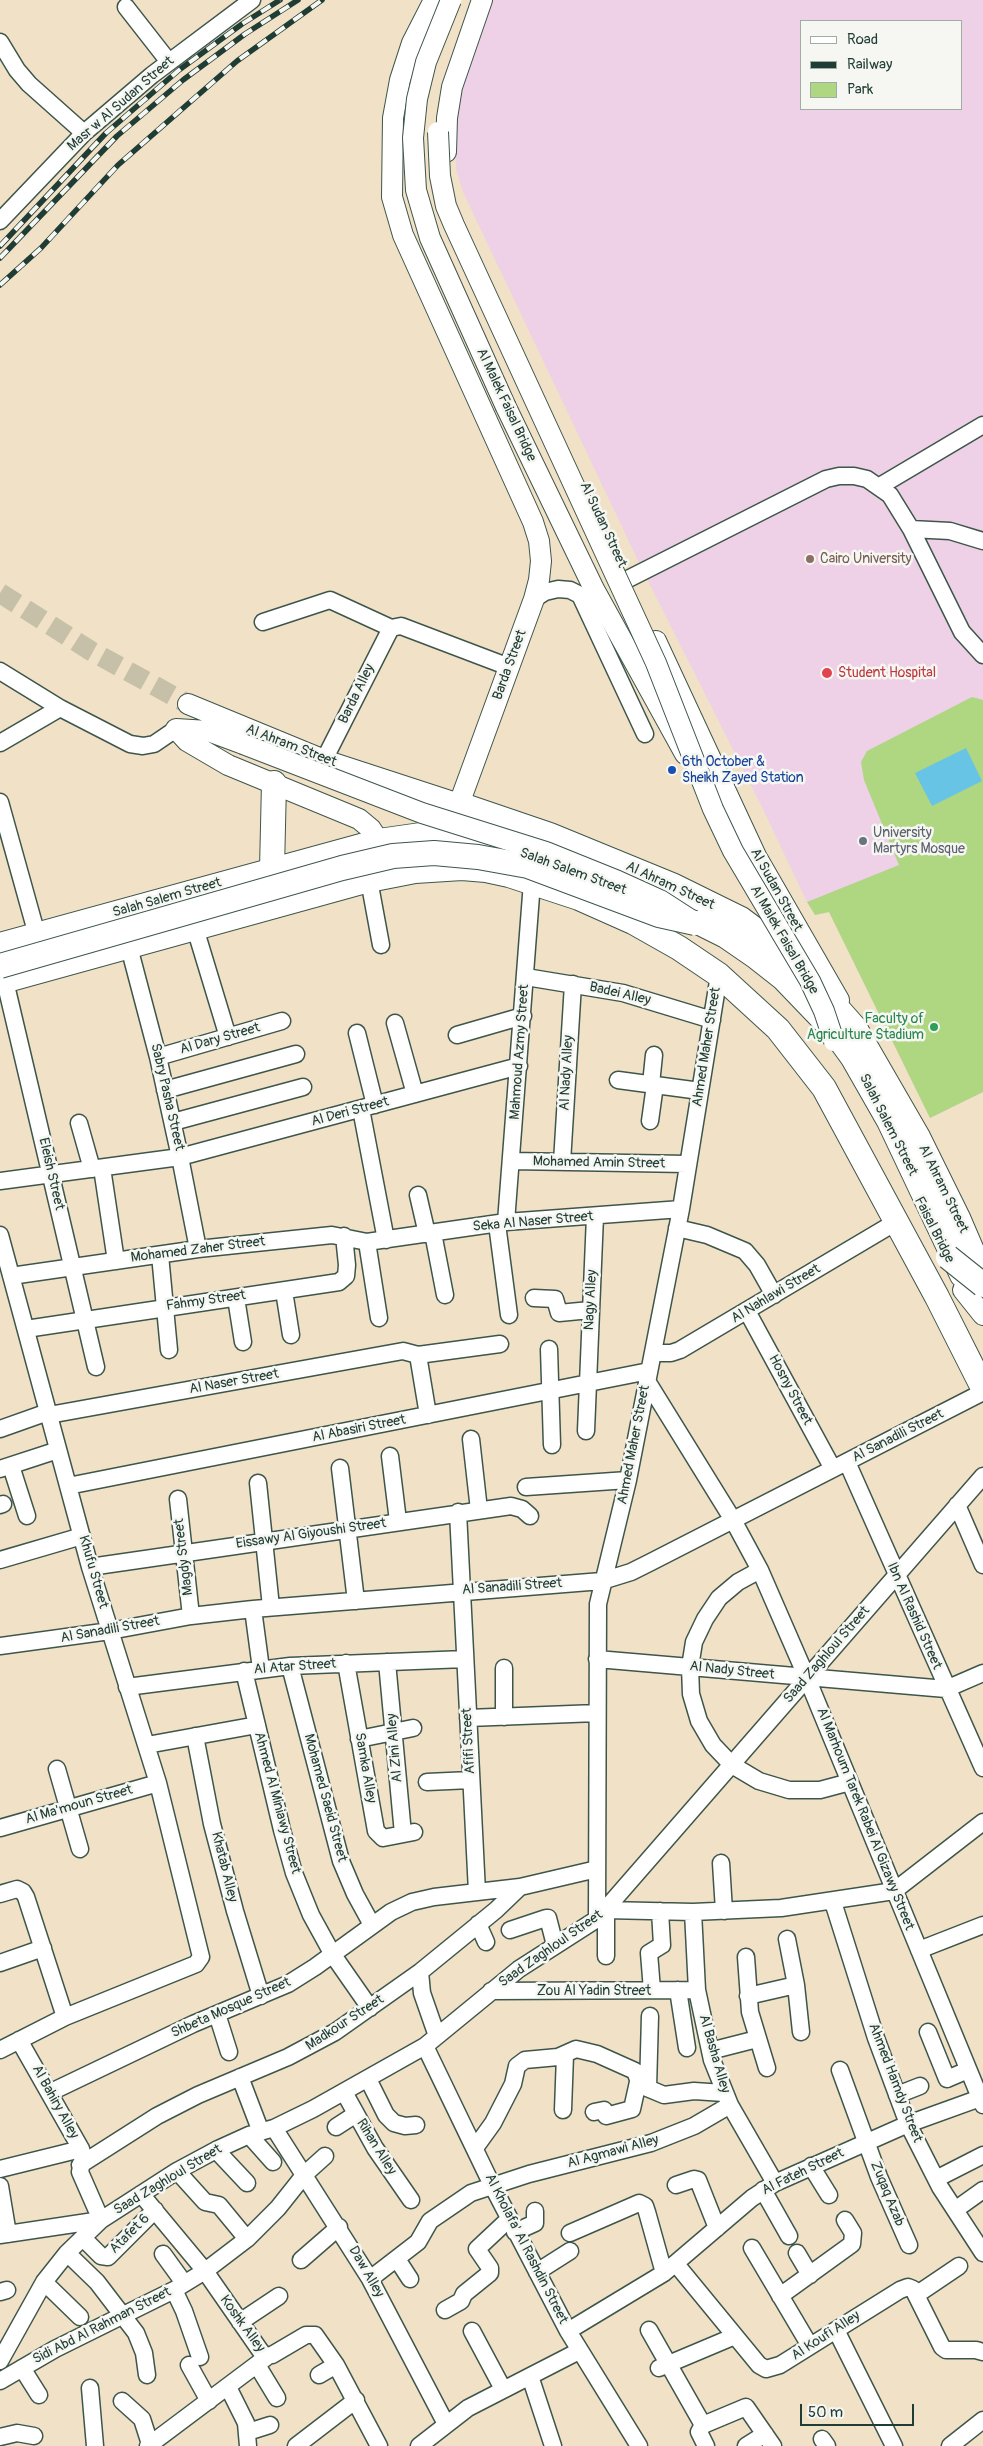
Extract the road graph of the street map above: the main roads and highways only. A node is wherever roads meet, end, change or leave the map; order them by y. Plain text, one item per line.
1 (434, 0) edge
2 (451, 0) edge
3 (476, 0) edge
4 (482, 0) edge
5 (446, 148) junction
6 (391, 158) junction
7 (188, 704) tunnel mouth
8 (274, 784) junction
9 (459, 804) junction
10 (379, 841) junction
11 (756, 856) junction
12 (272, 869) junction
13 (650, 876) junction
14 (240, 878) junction
15 (286, 903) junction
16 (662, 905) junction
17 (235, 917) junction
18 (695, 923) junction
19 (0, 945) edge
20 (2, 976) edge
21 (783, 978) junction
22 (824, 993) junction
23 (855, 1028) junction
24 (834, 1041) junction
25 (977, 1251) edge
26 (975, 1286) edge
27 (983, 1315) edge
28 (983, 1388) edge

1 - 6 main road
2 - 11 main road, Al Malek Faisal Bridge, bridge
3 - 24 main road, Al Malek Faisal Bridge, bridge
4 - 5 main road, Al Sudan Street
5 - 6 main road
5 - 11 main road, Al Sudan Street
6 - 9 main road, Barda Street
7 - 9 main road, Al Ahram Street
8 - 10 main road
8 - 12 highway
8 - 18 main road, bridge
9 - 13 highway, Al Ahram Street
10 - 12 highway, Salah Salem Street
10 - 16 highway, Salah Salem Street
11 - 23 main road, Al Sudan Street
12 - 14 highway, Salah Salem Street
12 - 15 highway
13 - 16 highway
13 - 22 highway, Al Ahram Street
14 - 17 highway
14 - 19 highway, Salah Salem Street
15 - 17 highway, Salah Salem Street
15 - 28 highway, Salah Salem Street
16 - 21 highway, Salah Salem Street
17 - 20 highway, Salah Salem Street
18 - 20 highway, Faisal Bridge, bridge
18 - 24 highway, Faisal Bridge, bridge
21 - 22 highway
21 - 26 highway, Salah Salem Street
22 - 23 highway, Al Ahram Street
23 - 25 highway, Al Ahram Street
24 - 26 highway, Faisal Bridge, bridge
25 - 26 highway, Al Ahram Street
26 - 27 main road

